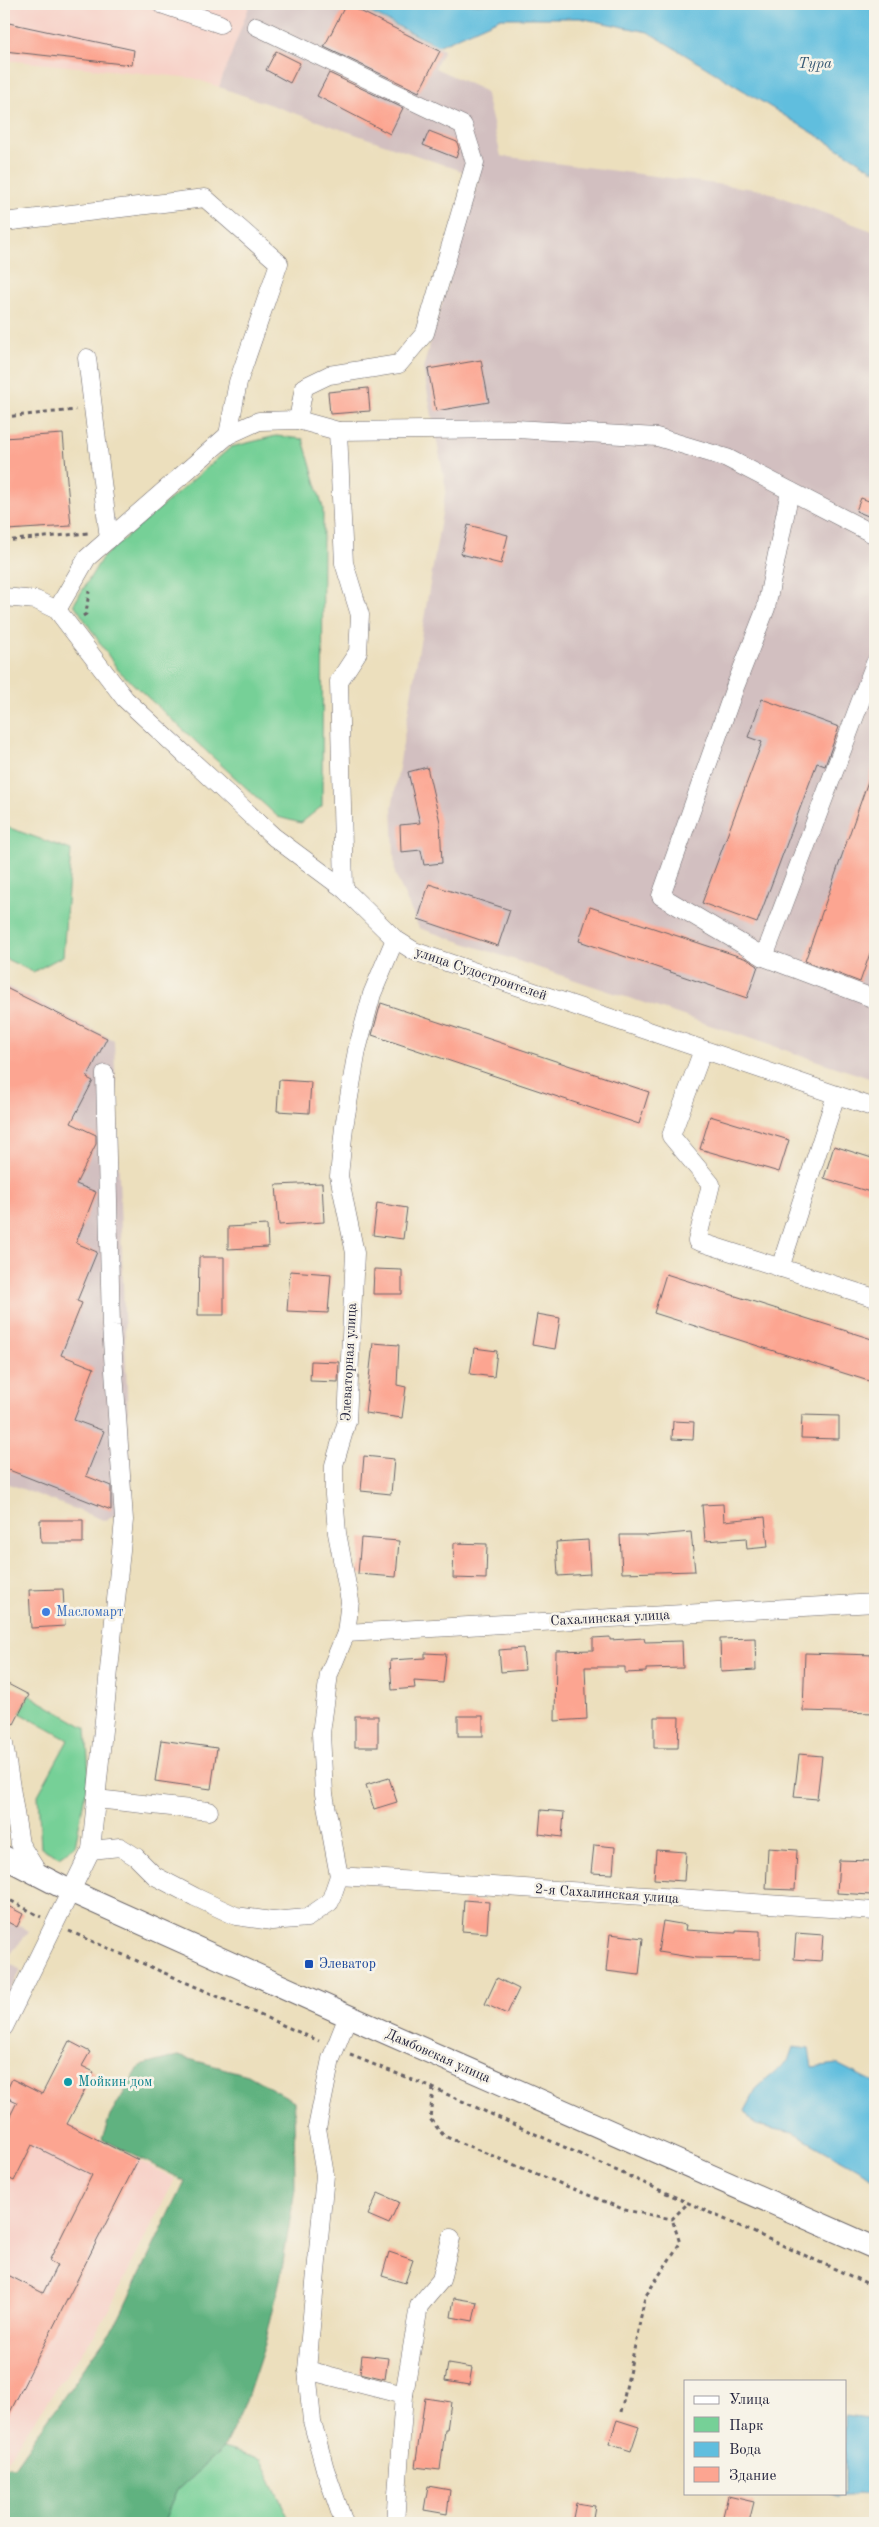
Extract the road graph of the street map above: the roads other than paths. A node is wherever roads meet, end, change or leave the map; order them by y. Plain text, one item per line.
1 (161, 4) edge
2 (220, 24) dead end
3 (256, 26) dead end
4 (4, 222) edge
5 (87, 358) dead end
6 (298, 420) junction
7 (338, 431) junction
8 (228, 435) junction
9 (790, 491) junction
10 (875, 535) edge
11 (109, 539) junction
12 (4, 597) edge
13 (57, 610) junction
14 (875, 663) edge
15 (344, 889) junction
16 (395, 939) junction
17 (764, 957) junction
18 (875, 999) edge
19 (703, 1050) junction
20 (105, 1074) dead end
21 (836, 1095) junction
22 (875, 1108) edge
23 (780, 1268) junction
24 (875, 1298) edge
25 (875, 1603) edge
26 (346, 1632) junction
27 (4, 1744) edge
28 (96, 1799) junction
29 (209, 1811) dead end
30 (91, 1850) junction
31 (4, 1857) edge
32 (40, 1876) junction
33 (339, 1876) junction
34 (70, 1891) junction
35 (875, 1911) edge
36 (348, 2016) junction
37 (4, 2027) edge
38 (451, 2238) dead end
39 (875, 2248) edge
40 (307, 2370) junction
41 (404, 2395) junction
42 (344, 2523) edge
43 (395, 2523) edge

1 - 2 street
3 - 6 street
4 - 8 street
5 - 11 street
6 - 7 street
6 - 8 street
7 - 9 street
7 - 15 street
8 - 11 street
9 - 10 street
9 - 17 street
11 - 13 street
12 - 13 street
13 - 15 street, улица Судостроителей
14 - 17 street
15 - 16 street, улица Судостроителей
16 - 19 street, улица Судостроителей
16 - 26 street, Элеваторная улица
17 - 18 street
19 - 21 street, улица Судостроителей
19 - 23 street
20 - 28 street
21 - 22 street, улица Судостроителей
21 - 23 street
23 - 24 street
25 - 26 street, Сахалинская улица
26 - 33 street, Элеваторная улица
27 - 32 street
28 - 29 street
28 - 30 street
30 - 33 street
30 - 34 street
31 - 32 main road, Дамбовская улица
32 - 34 main road, Дамбовская улица
33 - 35 street, 2-я Сахалинская улица
34 - 36 main road, Дамбовская улица
34 - 37 street
36 - 39 main road, Дамбовская улица
36 - 40 street
38 - 41 street
40 - 41 street
40 - 42 street
41 - 43 street

